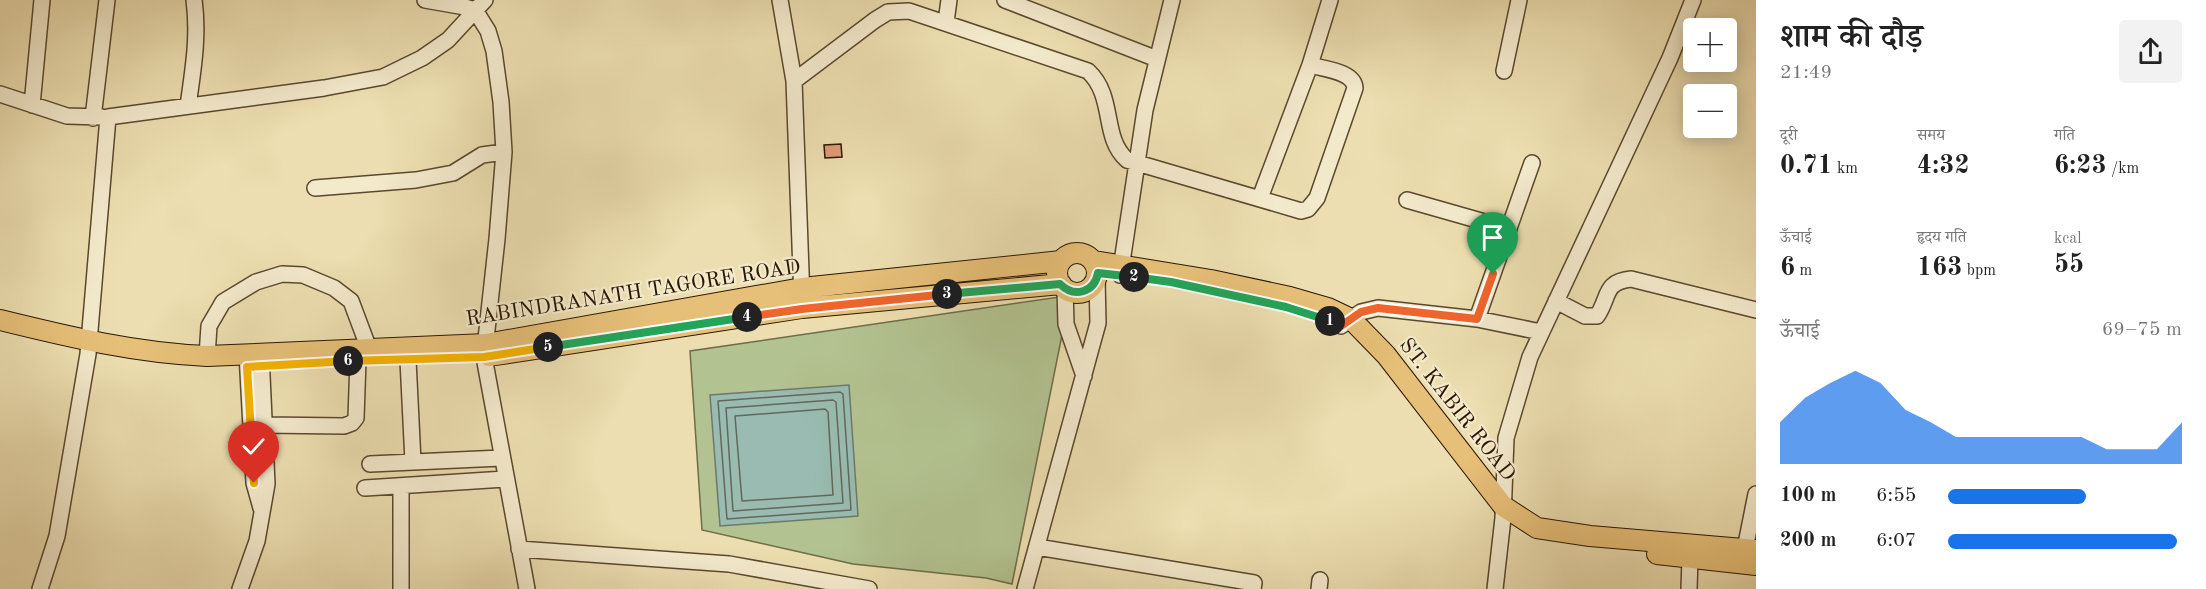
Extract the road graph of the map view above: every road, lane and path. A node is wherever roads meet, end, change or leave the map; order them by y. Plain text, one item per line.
1 (42, 0) edge
2 (106, 0) edge
3 (194, 0) edge
4 (425, 0) edge
5 (780, 0) edge
6 (949, 0) edge
7 (1005, 0) edge
8 (1172, 0) edge
9 (1330, 0) edge
10 (1520, 0) edge
11 (1693, 0) edge
12 (479, 4) edge
13 (946, 22) junction
14 (1157, 59) junction
15 (1310, 65) junction
16 (1504, 71) dead end
17 (794, 81) junction
18 (1, 96) edge
19 (32, 105) junction
20 (188, 106) junction
21 (100, 117) junction
22 (504, 152) junction
23 (1532, 163) dead end
24 (1136, 164) junction
25 (315, 188) dead end
26 (1260, 198) junction
27 (1407, 200) dead end
28 (1509, 229) junction
29 (1061, 261) junction
30 (1121, 270) junction
31 (1096, 271) junction
32 (1063, 286) junction
33 (802, 288) junction
34 (1556, 302) junction
35 (802, 309) junction
36 (1756, 310) edge
37 (1477, 319) junction
38 (0, 320) edge
39 (1346, 322) junction
40 (1541, 332) junction
41 (0, 334) edge
42 (88, 348) junction
43 (485, 350) junction
44 (363, 355) junction
45 (207, 356) junction
46 (254, 360) junction
47 (408, 360) junction
48 (1084, 376) junction
49 (264, 425) junction
50 (501, 458) junction
51 (413, 462) junction
52 (370, 464) dead end
53 (505, 479) junction
54 (401, 486) junction
55 (365, 488) dead end
56 (1756, 494) edge
57 (262, 511) junction
58 (1503, 512) junction
59 (1037, 547) junction
60 (519, 549) junction
61 (1750, 549) edge
62 (1690, 558) junction
63 (1756, 565) edge
64 (40, 589) edge
65 (240, 589) edge
66 (401, 589) edge
67 (527, 589) edge
68 (868, 589) edge
69 (1025, 589) edge
70 (1253, 589) edge
71 (1494, 589) edge
72 (1689, 589) edge

1 - 19 street
2 - 21 street
3 - 20 street
4 - 12 street
5 - 17 street
6 - 13 street
7 - 14 street
8 - 14 street
9 - 15 street
10 - 16 street
11 - 34 street
12 - 20 street
12 - 22 street
13 - 17 street
13 - 24 street
14 - 24 street
15 - 26 street
15 - 26 street
17 - 33 street
18 - 19 street
19 - 21 street
20 - 21 street
21 - 42 street
22 - 25 street
22 - 43 street
23 - 28 street
24 - 26 street
24 - 30 street
27 - 28 street
28 - 37 street
29 - 31 main road, RABINDRANATH TAGORE ROAD
29 - 32 main road
29 - 33 main road, RABINDRANATH TAGORE ROAD
30 - 31 main road, ST. KABIR ROAD
30 - 39 main road, ST. KABIR ROAD
31 - 32 main road, RABINDRANATH TAGORE ROAD
31 - 48 street
32 - 35 main road, RABINDRANATH TAGORE ROAD
32 - 48 street
33 - 35 street
33 - 43 main road, RABINDRANATH TAGORE ROAD
34 - 36 street
34 - 40 street
35 - 43 main road, RABINDRANATH TAGORE ROAD
37 - 39 street
37 - 40 street
38 - 42 main road, RABINDRANATH TAGORE ROAD
39 - 58 main road, ST. KABIR ROAD
40 - 58 street
41 - 42 main road, RABINDRANATH TAGORE ROAD
42 - 45 main road, RABINDRANATH TAGORE ROAD
42 - 46 main road, RABINDRANATH TAGORE ROAD
42 - 64 street
43 - 44 main road, RABINDRANATH TAGORE ROAD
43 - 47 main road, RABINDRANATH TAGORE ROAD
43 - 50 street
44 - 45 street
44 - 46 main road, RABINDRANATH TAGORE ROAD
44 - 47 main road, RABINDRANATH TAGORE ROAD
44 - 49 street
45 - 46 main road, RABINDRANATH TAGORE ROAD
46 - 49 street
46 - 57 street
47 - 51 street
48 - 59 street
49 - 57 street
50 - 51 street
50 - 53 street
51 - 52 street
53 - 54 street
53 - 60 street
54 - 55 street
54 - 66 street
56 - 61 street
57 - 65 street
58 - 61 main road, ST. KABIR ROAD
58 - 62 main road, ST. KABIR ROAD
58 - 71 street
59 - 69 street
59 - 70 street
60 - 67 street
60 - 68 street
62 - 63 main road, ST. KABIR ROAD
62 - 72 street

